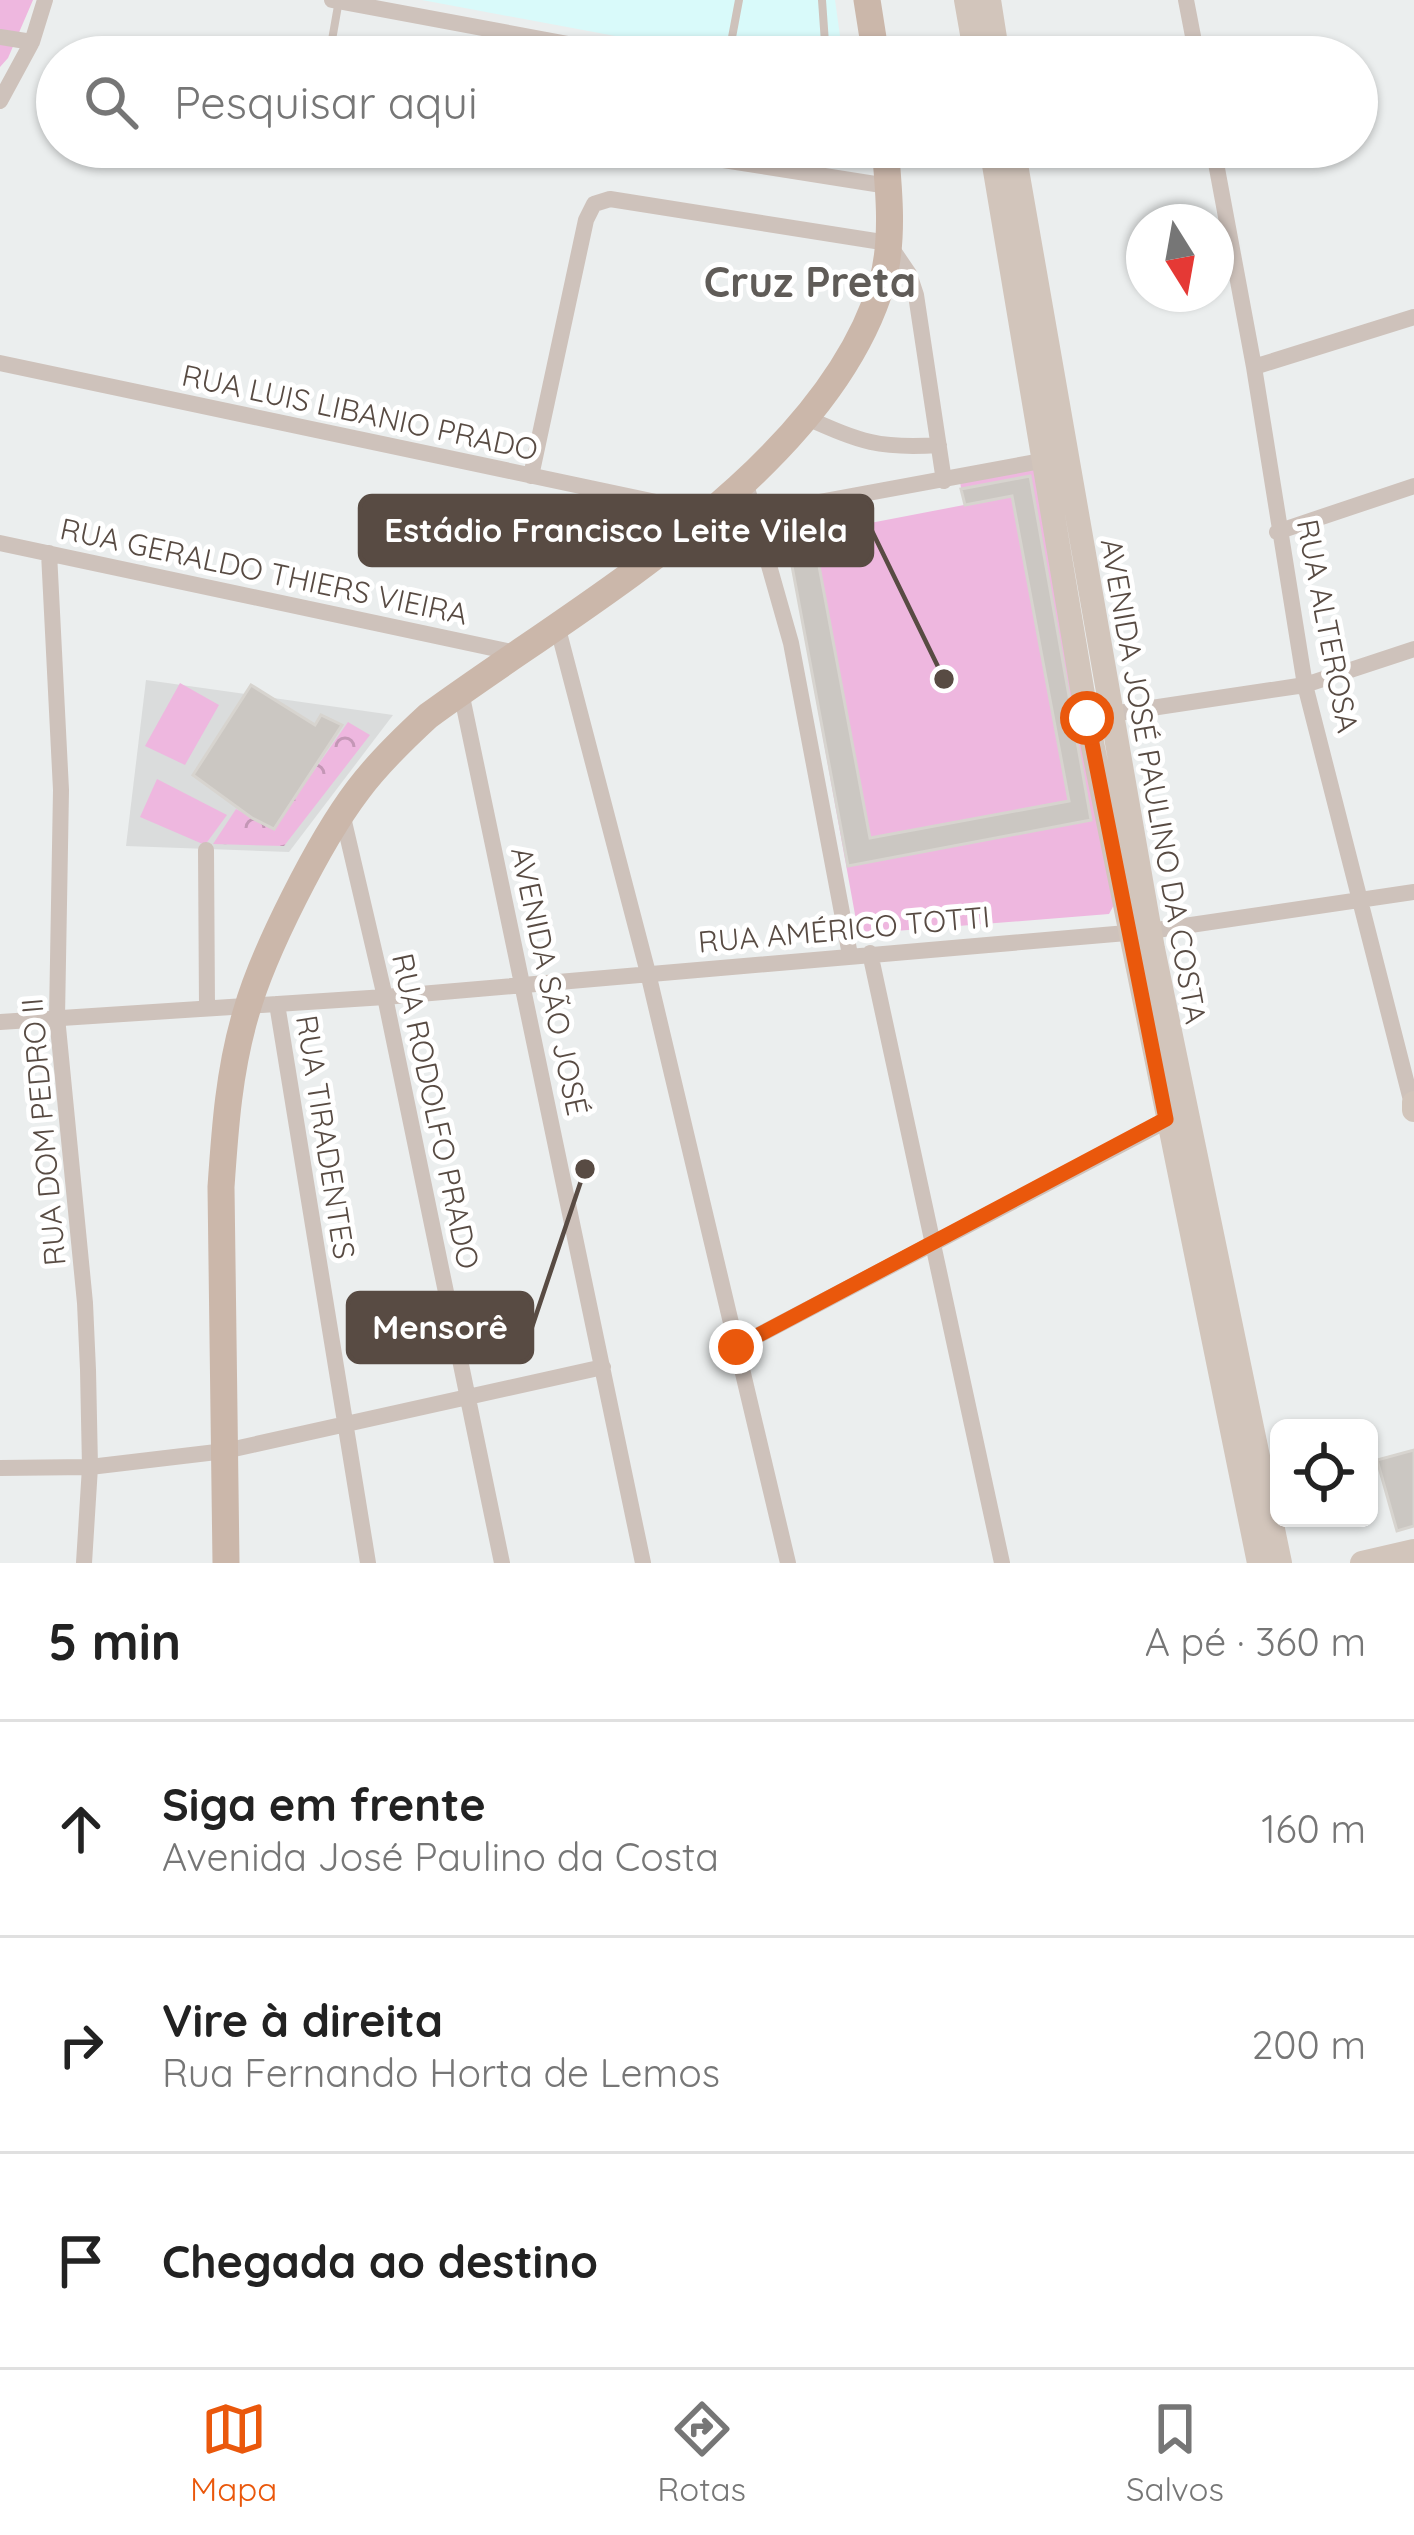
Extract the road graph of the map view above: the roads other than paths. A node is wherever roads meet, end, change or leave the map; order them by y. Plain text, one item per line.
1 (45, 0) edge
2 (336, 0) edge
3 (739, 0) edge
4 (822, 0) edge
5 (868, 0) edge
6 (967, 0) edge
7 (989, 0) edge
8 (1186, 0) edge
9 (332, 36) edge
10 (527, 36) edge
11 (732, 36) edge
12 (825, 36) edge
13 (873, 36) edge
14 (973, 36) edge
15 (995, 36) edge
16 (1193, 36) edge
17 (0, 37) edge
18 (32, 42) junction
19 (0, 101) edge
20 (774, 168) edge
21 (887, 168) edge
22 (995, 168) edge
23 (1016, 168) edge
24 (1217, 168) edge
25 (888, 186) junction
26 (888, 242) junction
27 (1414, 317) edge
28 (0, 364) edge
29 (1254, 367) junction
30 (807, 418) junction
31 (939, 446) junction
32 (1053, 458) junction
33 (531, 476) junction
34 (944, 481) junction
35 (745, 482) junction
36 (1414, 486) edge
37 (708, 513) junction
38 (754, 514) junction
39 (1277, 532) junction
40 (0, 543) edge
41 (50, 553) junction
42 (557, 625) junction
43 (1414, 650) edge
44 (516, 652) junction
45 (1304, 685) junction
46 (461, 692) junction
47 (1098, 716) junction
48 (342, 812) junction
49 (206, 850) dead end
50 (1414, 892) edge
51 (1363, 899) junction
52 (1139, 932) junction
53 (860, 954) junction
54 (647, 973) junction
55 (523, 985) junction
56 (386, 997) junction
57 (277, 1004) junction
58 (248, 1006) junction
59 (207, 1007) junction
60 (57, 1017) junction
61 (0, 1022) edge
62 (1413, 1106) edge
63 (1176, 1116) junction
64 (934, 1240) junction
65 (736, 1347) junction
66 (603, 1367) junction
67 (468, 1397) junction
68 (344, 1422) junction
69 (1242, 1442) junction
70 (225, 1451) junction
71 (90, 1467) junction
72 (0, 1468) edge
73 (1414, 1551) edge
74 (84, 1563) edge
75 (226, 1563) edge
76 (368, 1563) edge
77 (502, 1563) edge
78 (643, 1563) edge
79 (788, 1563) edge
80 (1003, 1563) edge
81 (1258, 1563) edge
82 (1280, 1563) edge
83 (1362, 1563) edge

1 - 18 street
2 - 9 lane
2 - 10 street
3 - 11 lane
4 - 12 lane
5 - 13 main road
6 - 14 main road
7 - 15 main road
8 - 16 street
17 - 18 street
18 - 19 street
20 - 25 street
21 - 25 main road
22 - 32 main road, AVENIDA JOSÉ PAULINO DA COSTA
23 - 32 main road, AVENIDA JOSÉ PAULINO DA COSTA
24 - 29 street, RUA ALTEROSA
25 - 26 main road
26 - 30 main road
26 - 31 street
26 - 33 street
27 - 29 street
28 - 33 street, RUA LUIS LIBANIO PRADO
29 - 39 street, RUA ALTEROSA
30 - 31 street
30 - 35 main road
31 - 34 street
32 - 34 street
32 - 47 main road, AVENIDA JOSÉ PAULINO DA COSTA
33 - 37 street, RUA LUIS LIBANIO PRADO
34 - 38 street
35 - 37 main road
35 - 38 street
36 - 39 street
37 - 42 main road
38 - 53 street
39 - 45 street, RUA ALTEROSA
40 - 41 street, RUA GERALDO THIERS VIEIRA
41 - 44 street, RUA GERALDO THIERS VIEIRA
41 - 60 street, RUA DOM PEDRO II
42 - 44 main road
42 - 54 street
43 - 45 street
44 - 46 main road
45 - 47 street
45 - 51 street, RUA ALTEROSA
46 - 48 main road
46 - 55 street, AVENIDA SÃO JOSÉ
47 - 52 main road, AVENIDA JOSÉ PAULINO DA COSTA
48 - 56 street, RUA RODOLFO PRADO
48 - 58 main road
49 - 59 street
50 - 51 street, RUA AMÉRICO TOTTI
51 - 52 street, RUA AMÉRICO TOTTI
51 - 62 street, RUA ALTEROSA
52 - 53 street, RUA AMÉRICO TOTTI
52 - 63 main road, AVENIDA JOSÉ PAULINO DA COSTA
53 - 54 street, RUA AMÉRICO TOTTI
53 - 64 street
54 - 55 street, RUA AMÉRICO TOTTI
54 - 65 street
55 - 56 street, RUA AMÉRICO TOTTI
55 - 66 street, AVENIDA SÃO JOSÉ
56 - 57 street, RUA AMÉRICO TOTTI
56 - 67 street, RUA RODOLFO PRADO
57 - 58 street, RUA AMÉRICO TOTTI
57 - 68 street, RUA TIRADENTES
58 - 59 street, RUA AMÉRICO TOTTI
58 - 70 main road
59 - 60 street
60 - 61 street
60 - 71 street, RUA DOM PEDRO II
63 - 64 street
63 - 69 main road, AVENIDA JOSÉ PAULINO DA COSTA
64 - 65 street
64 - 80 street
65 - 79 street
66 - 67 street
66 - 78 street, AVENIDA SÃO JOSÉ
67 - 68 street
67 - 77 street, RUA RODOLFO PRADO
68 - 70 street
68 - 76 street, RUA TIRADENTES
69 - 81 main road, AVENIDA JOSÉ PAULINO DA COSTA
69 - 82 main road, AVENIDA JOSÉ PAULINO DA COSTA
70 - 71 street
70 - 75 main road
71 - 72 street
71 - 74 street, RUA DOM PEDRO II
73 - 83 main road

